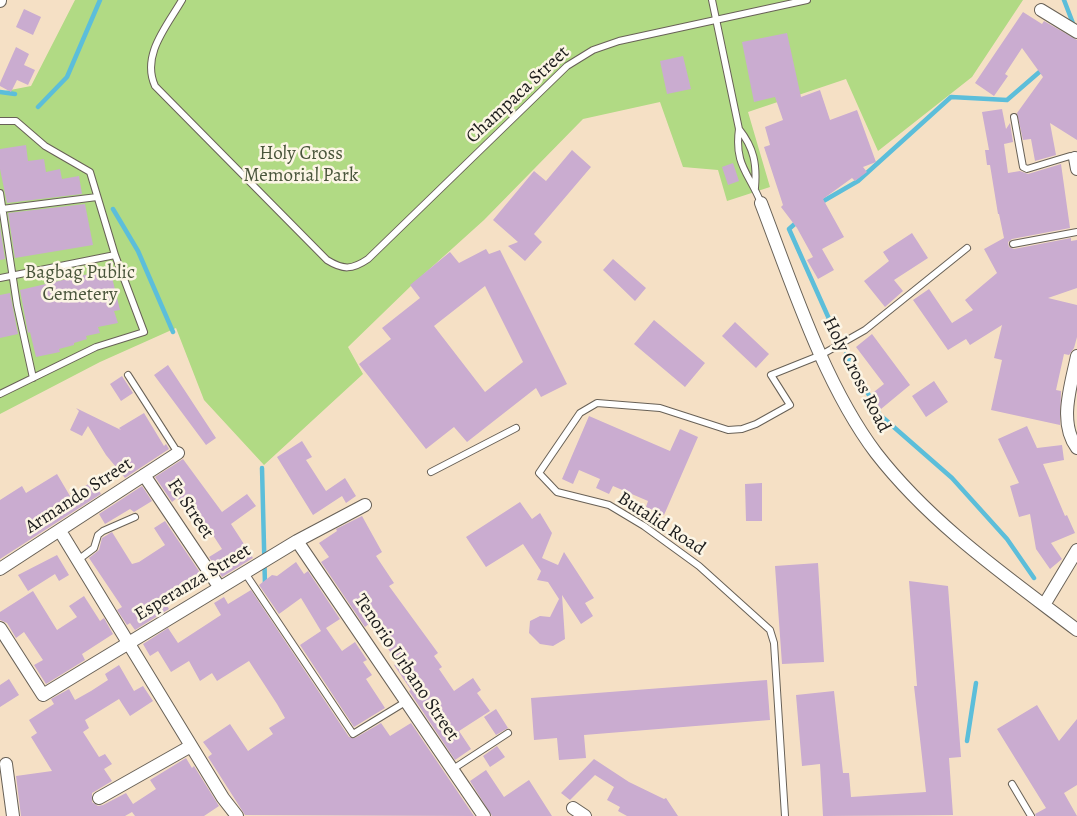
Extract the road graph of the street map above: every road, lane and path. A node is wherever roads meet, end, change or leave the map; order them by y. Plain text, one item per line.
1 (182, 0) edge
2 (712, 0) edge
3 (806, 0) edge
4 (1041, 10) dead end
5 (716, 21) junction
6 (1077, 32) edge
7 (1014, 116) dead end
8 (0, 121) edge
9 (739, 129) junction
10 (1076, 164) edge
11 (755, 188) junction
12 (0, 193) edge
13 (97, 197) junction
14 (761, 203) joint
15 (2, 209) junction
16 (1077, 232) edge
17 (1013, 244) dead end
18 (967, 248) dead end
19 (115, 255) junction
20 (0, 278) edge
21 (12, 278) junction
22 (821, 355) junction
23 (1077, 356) edge
24 (128, 375) dead end
25 (33, 378) junction
26 (0, 394) edge
27 (516, 428) dead end
28 (1077, 448) edge
29 (178, 453) joint
30 (431, 472) dead end
31 (144, 475) junction
32 (364, 505) dead end
33 (136, 518) dead end
34 (60, 531) junction
35 (297, 541) junction
36 (1077, 550) edge
37 (78, 560) junction
38 (0, 569) edge
39 (245, 573) junction
40 (220, 588) junction
41 (1044, 604) junction
42 (0, 628) edge
43 (1077, 630) edge
44 (130, 643) junction
45 (407, 700) junction
46 (508, 733) dead end
47 (191, 746) junction
48 (6, 764) dead end
49 (453, 769) junction
50 (1012, 784) dead end
51 (98, 798) dead end
52 (573, 808) dead end
53 (13, 816) edge
54 (237, 816) edge
55 (484, 816) edge
56 (585, 816) edge
57 (785, 816) edge
58 (1031, 816) edge

1 - 5 lane, Champaca Street
2 - 5 lane
3 - 5 lane, Champaca Street
4 - 6 street
5 - 9 lane
7 - 10 lane
8 - 13 lane
9 - 11 lane
9 - 11 lane
11 - 14 lane
12 - 15 lane
13 - 15 lane
13 - 19 lane
14 - 22 street, Holy Cross Road
15 - 21 lane
16 - 17 lane
18 - 22 lane
19 - 21 lane
19 - 25 lane
20 - 21 lane
21 - 25 lane
22 - 41 street, Holy Cross Road
22 - 57 lane, Butalid Road
23 - 28 street
24 - 29 lane
25 - 26 lane
27 - 30 lane
29 - 31 street, Armando Street
31 - 34 street, Armando Street
31 - 40 street, Fe Street
32 - 35 street, Esperanza Street
33 - 37 lane
34 - 37 street
34 - 38 street, Armando Street
35 - 39 street, Esperanza Street
35 - 45 street, Tenorio Urbano Street
36 - 41 street
37 - 44 street
39 - 40 street, Esperanza Street
39 - 45 lane
40 - 44 street, Esperanza Street
41 - 43 street, Holy Cross Road
42 - 44 street, Esperanza Street
44 - 47 street
45 - 49 street, Tenorio Urbano Street
46 - 49 lane
47 - 51 street
47 - 54 street
48 - 53 street
49 - 55 street, Tenorio Urbano Street
50 - 58 lane
52 - 56 street

